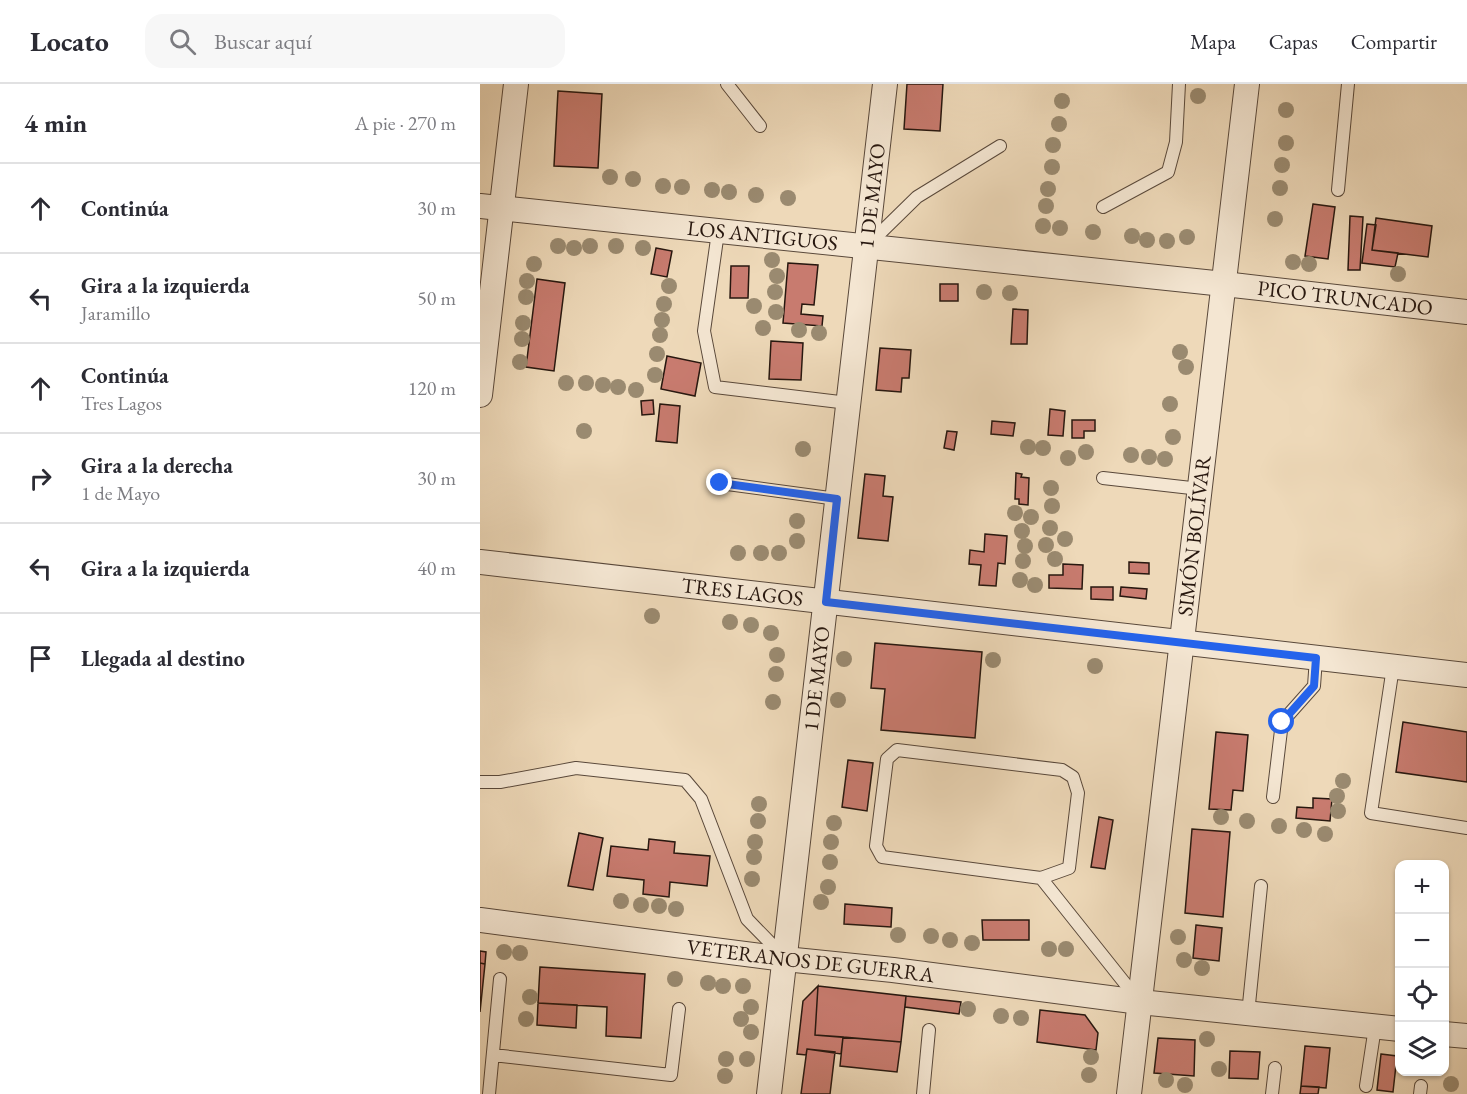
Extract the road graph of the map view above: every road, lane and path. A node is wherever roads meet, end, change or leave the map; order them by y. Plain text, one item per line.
1 (516, 84) edge
2 (728, 84) edge
3 (885, 84) edge
4 (1179, 84) edge
5 (1247, 84) edge
6 (1348, 84) edge
7 (760, 126) dead end
8 (1000, 146) dead end
9 (1338, 190) dead end
10 (490, 207) edge
11 (1103, 207) dead end
12 (718, 232) junction
13 (866, 247) junction
14 (1224, 284) junction
15 (1467, 312) edge
16 (480, 395) edge
17 (848, 403) junction
18 (1103, 478) dead end
19 (720, 483) dead end
20 (1200, 489) junction
21 (837, 499) junction
22 (480, 562) edge
23 (826, 602) junction
24 (1182, 643) junction
25 (1316, 658) junction
26 (1392, 667) junction
27 (1467, 675) edge
28 (480, 782) edge
29 (1273, 797) dead end
30 (1467, 828) edge
31 (1041, 878) junction
32 (1261, 886) dead end
33 (480, 920) edge
34 (784, 958) junction
35 (500, 980) dead end
36 (1140, 1002) junction
37 (679, 1009) dead end
38 (1248, 1014) junction
39 (1375, 1027) junction
40 (1395, 1029) edge
41 (929, 1030) dead end
42 (1449, 1034) edge
43 (1467, 1036) edge
44 (493, 1055) junction
45 (1275, 1068) dead end
46 (1366, 1086) dead end
47 (489, 1094) edge
48 (769, 1094) edge
49 (923, 1094) edge
50 (1129, 1094) edge
51 (1272, 1094) edge

1 - 10 street
2 - 7 lane
3 - 13 street, 1 DE MAYO
4 - 11 lane
5 - 14 street, SIMÓN BOLÍVAR
6 - 9 lane
8 - 13 lane
10 - 12 street, LOS ANTIGUOS
10 - 16 street
12 - 13 street, LOS ANTIGUOS
12 - 17 lane
13 - 14 street, LOS ANTIGUOS
13 - 17 street, 1 DE MAYO
14 - 15 street, PICO TRUNCADO
14 - 20 street, SIMÓN BOLÍVAR
17 - 21 street, 1 DE MAYO
18 - 20 lane
19 - 21 lane
20 - 24 street, SIMÓN BOLÍVAR
21 - 23 street, 1 DE MAYO
22 - 23 street, TRES LAGOS
23 - 24 street, TRES LAGOS
23 - 34 street, 1 DE MAYO
24 - 25 street, TRES LAGOS
24 - 36 street, SIMÓN BOLÍVAR
25 - 26 street, TRES LAGOS
25 - 29 lane
26 - 27 street, TRES LAGOS
26 - 30 lane
28 - 34 lane
31 - 31 lane
31 - 36 lane
32 - 38 lane
33 - 34 street, VETERANOS DE GUERRA
34 - 36 street, VETERANOS DE GUERRA
34 - 48 street, 1 DE MAYO
35 - 44 lane
36 - 38 street, VETERANOS DE GUERRA
36 - 50 street, SIMÓN BOLÍVAR
37 - 44 lane
38 - 39 street, VETERANOS DE GUERRA
39 - 40 street, VETERANOS DE GUERRA
39 - 46 lane
41 - 49 lane
42 - 43 street
44 - 47 lane
45 - 51 lane

